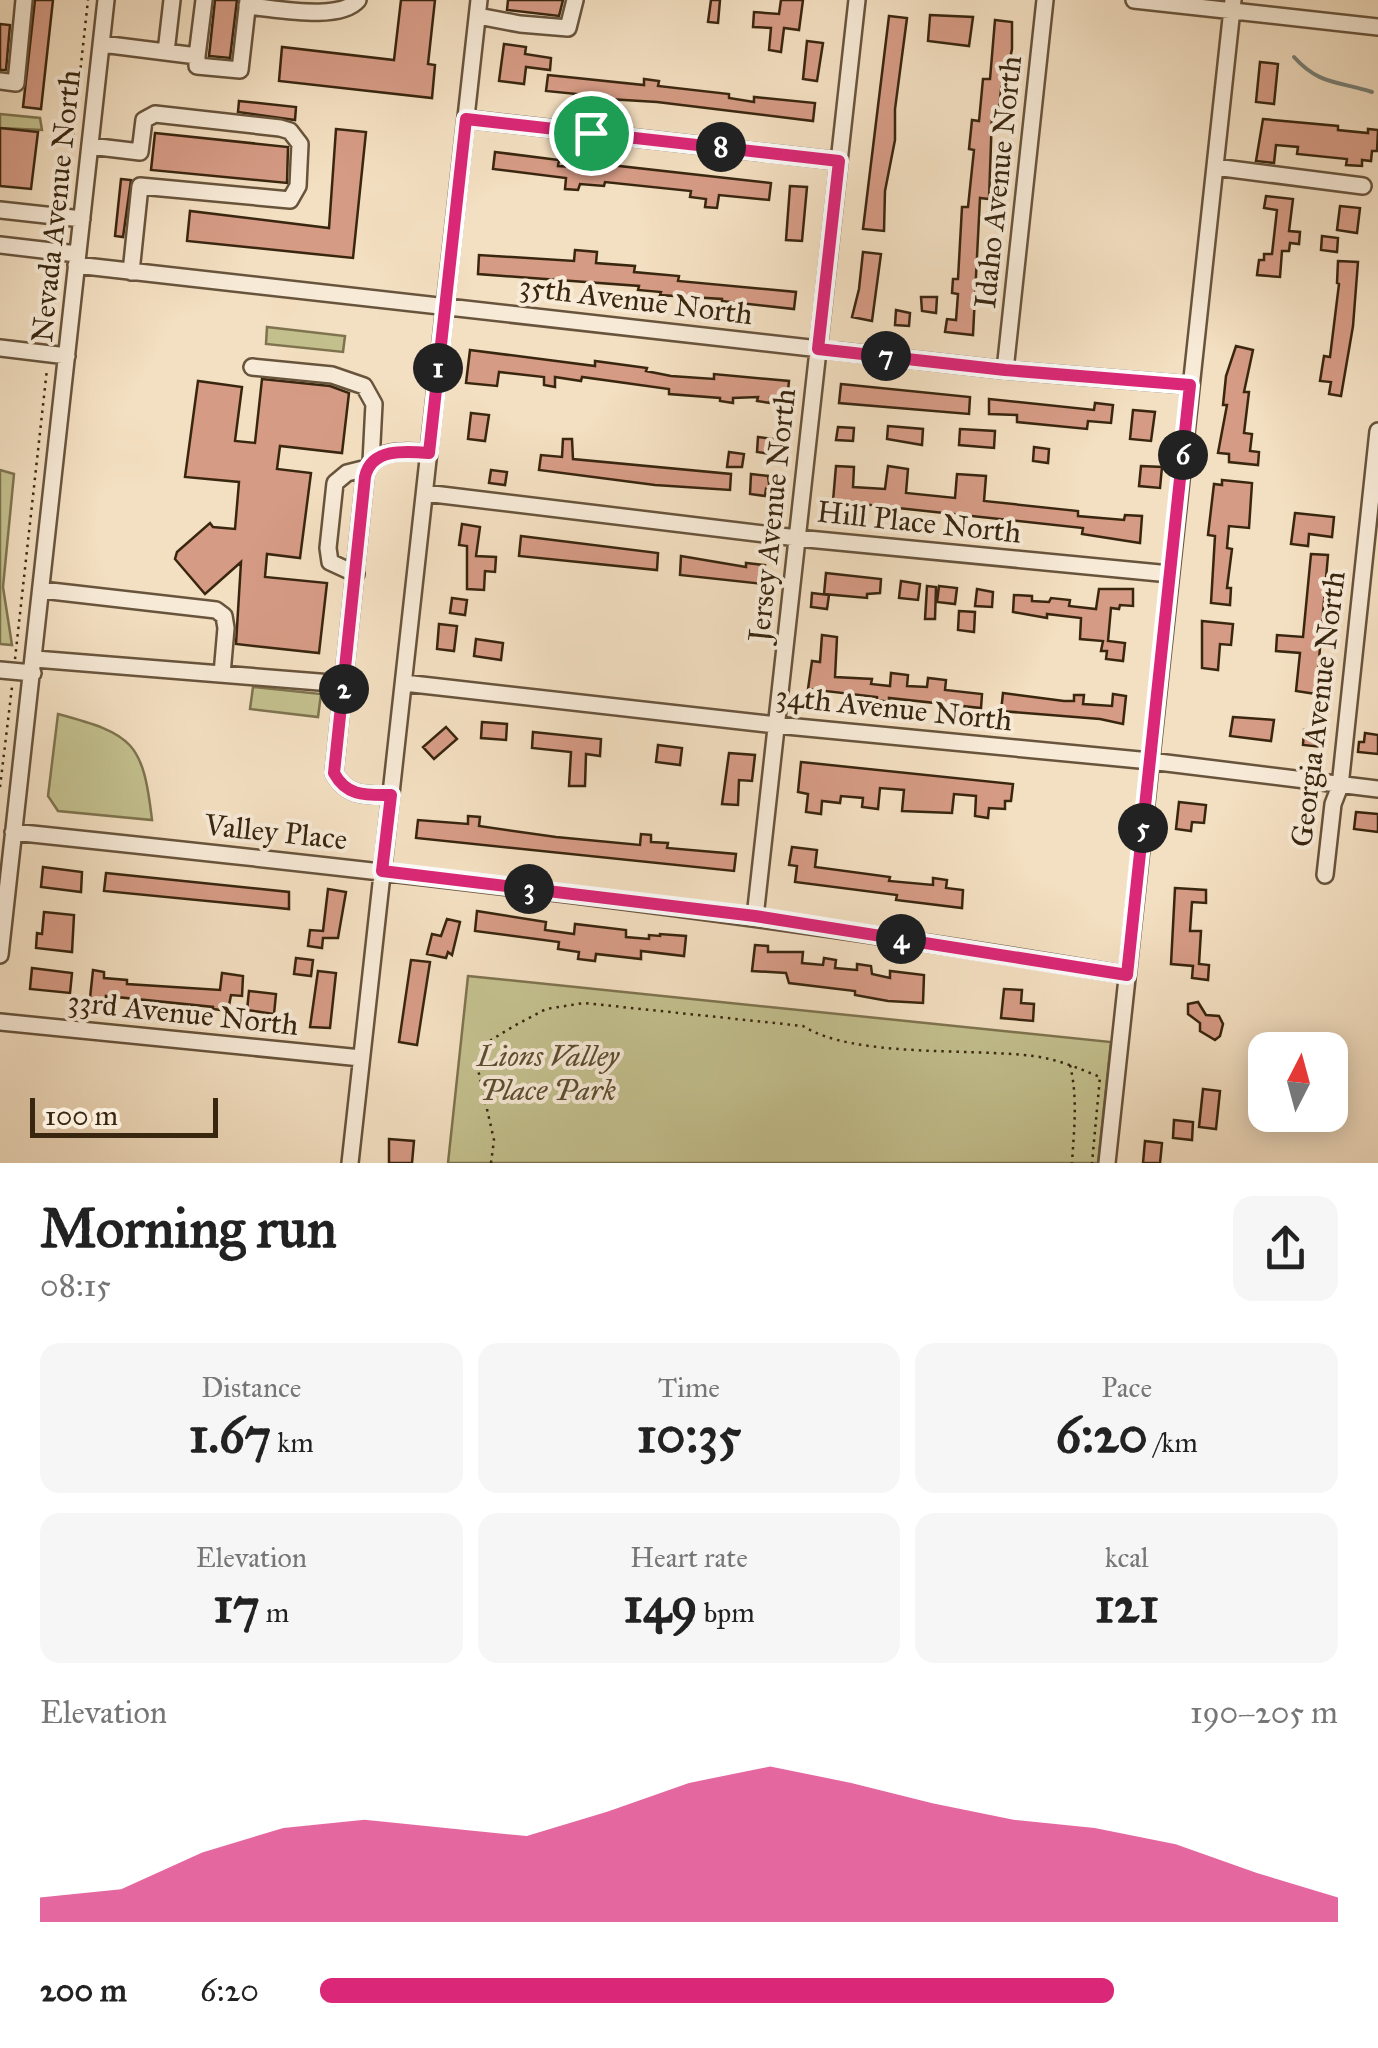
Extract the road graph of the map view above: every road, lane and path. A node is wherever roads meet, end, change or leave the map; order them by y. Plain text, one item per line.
1 (24, 0) edge
2 (88, 0) edge
3 (106, 0) edge
4 (172, 0) edge
5 (204, 0) edge
6 (358, 0) edge
7 (575, 0) edge
8 (857, 0) edge
9 (1046, 0) edge
10 (1134, 0) edge
11 (247, 3) edge
12 (1232, 5) edge
13 (479, 8) edge
14 (1378, 27) edge
15 (102, 44) junction
16 (166, 52) junction
17 (197, 56) junction
18 (0, 82) edge
19 (466, 119) junction
20 (90, 146) junction
21 (839, 161) junction
22 (1215, 167) junction
23 (1363, 186) dead end
24 (0, 210) edge
25 (73, 218) junction
26 (0, 245) edge
27 (60, 252) junction
28 (77, 260) junction
29 (131, 272) junction
30 (444, 305) junction
31 (0, 348) edge
32 (818, 349) junction
33 (49, 354) junction
34 (66, 356) junction
35 (252, 367) dead end
36 (1005, 370) junction
37 (1190, 385) junction
38 (1378, 431) edge
39 (429, 453) junction
40 (369, 465) junction
41 (424, 493) junction
42 (797, 538) junction
43 (356, 574) junction
44 (1170, 574) junction
45 (42, 590) junction
46 (34, 666) junction
47 (7, 670) edge
48 (222, 674) junction
49 (404, 683) junction
50 (344, 684) junction
51 (776, 725) junction
52 (1150, 761) junction
53 (1340, 786) junction
54 (0, 787) edge
55 (1378, 789) edge
56 (391, 795) junction
57 (8, 801) edge
58 (12, 832) junction
59 (382, 871) junction
60 (1325, 875) dead end
61 (755, 916) junction
62 (0, 955) edge
63 (1127, 975) junction
64 (0, 1022) edge
65 (361, 1058) junction
66 (1069, 1064) junction
67 (350, 1163) edge
68 (491, 1163) edge
69 (1072, 1163) edge
70 (1092, 1163) edge
71 (1107, 1163) edge

1 - 18 street
2 - 25 path
3 - 15 street, Nevada Avenue North
4 - 16 street
5 - 17 street
6 - 11 street
7 - 13 street
8 - 21 street, Jersey Avenue North
9 - 36 street, Idaho Avenue North
10 - 12 street
11 - 17 street
12 - 14 street
12 - 22 street
13 - 19 street
15 - 16 street
15 - 20 street, Nevada Avenue North
16 - 17 street
19 - 21 street
19 - 30 street
20 - 25 street, Nevada Avenue North
20 - 29 street
21 - 32 street, Jersey Avenue North
22 - 23 street
22 - 37 street
24 - 25 street
25 - 28 street, Nevada Avenue North
26 - 27 street, 35th Avenue North
27 - 28 street, 35th Avenue North
27 - 33 path
28 - 29 street, 35th Avenue North
28 - 34 street, Nevada Avenue North
29 - 30 street, 35th Avenue North
30 - 32 street, 35th Avenue North
30 - 39 street
31 - 33 street
32 - 36 street, 35th Avenue North
32 - 42 street, Jersey Avenue North
33 - 34 street
33 - 47 path
34 - 45 street, Nevada Avenue North
35 - 40 street
36 - 37 street, 35th Avenue North
37 - 44 street
38 - 53 street, Georgia Avenue North
39 - 40 street
39 - 41 street
40 - 43 street
40 - 43 street
41 - 42 street, Hill Place North
41 - 49 street
42 - 44 street, Hill Place North
42 - 51 street, Jersey Avenue North
43 - 50 street
44 - 52 street
45 - 46 street, Nevada Avenue North
45 - 48 street
46 - 47 street
46 - 48 street
46 - 57 street, Nevada Avenue North
47 - 54 path
48 - 50 street
49 - 51 street, 34th Avenue North
49 - 56 street
50 - 56 street
51 - 52 street, 34th Avenue North
51 - 61 street, Jersey Avenue North
52 - 53 street, 34th Avenue North
52 - 63 street
53 - 55 street, 34th Avenue North
53 - 60 street, Georgia Avenue North
56 - 59 street
57 - 58 street, Nevada Avenue North
58 - 59 street, Valley Place
58 - 62 street, Nevada Avenue North
59 - 61 street, Valley Place
59 - 65 street
61 - 63 street, Valley Place
63 - 71 street
64 - 65 street, 33rd Avenue North
65 - 67 street
66 - 68 path
66 - 69 path
66 - 70 path

